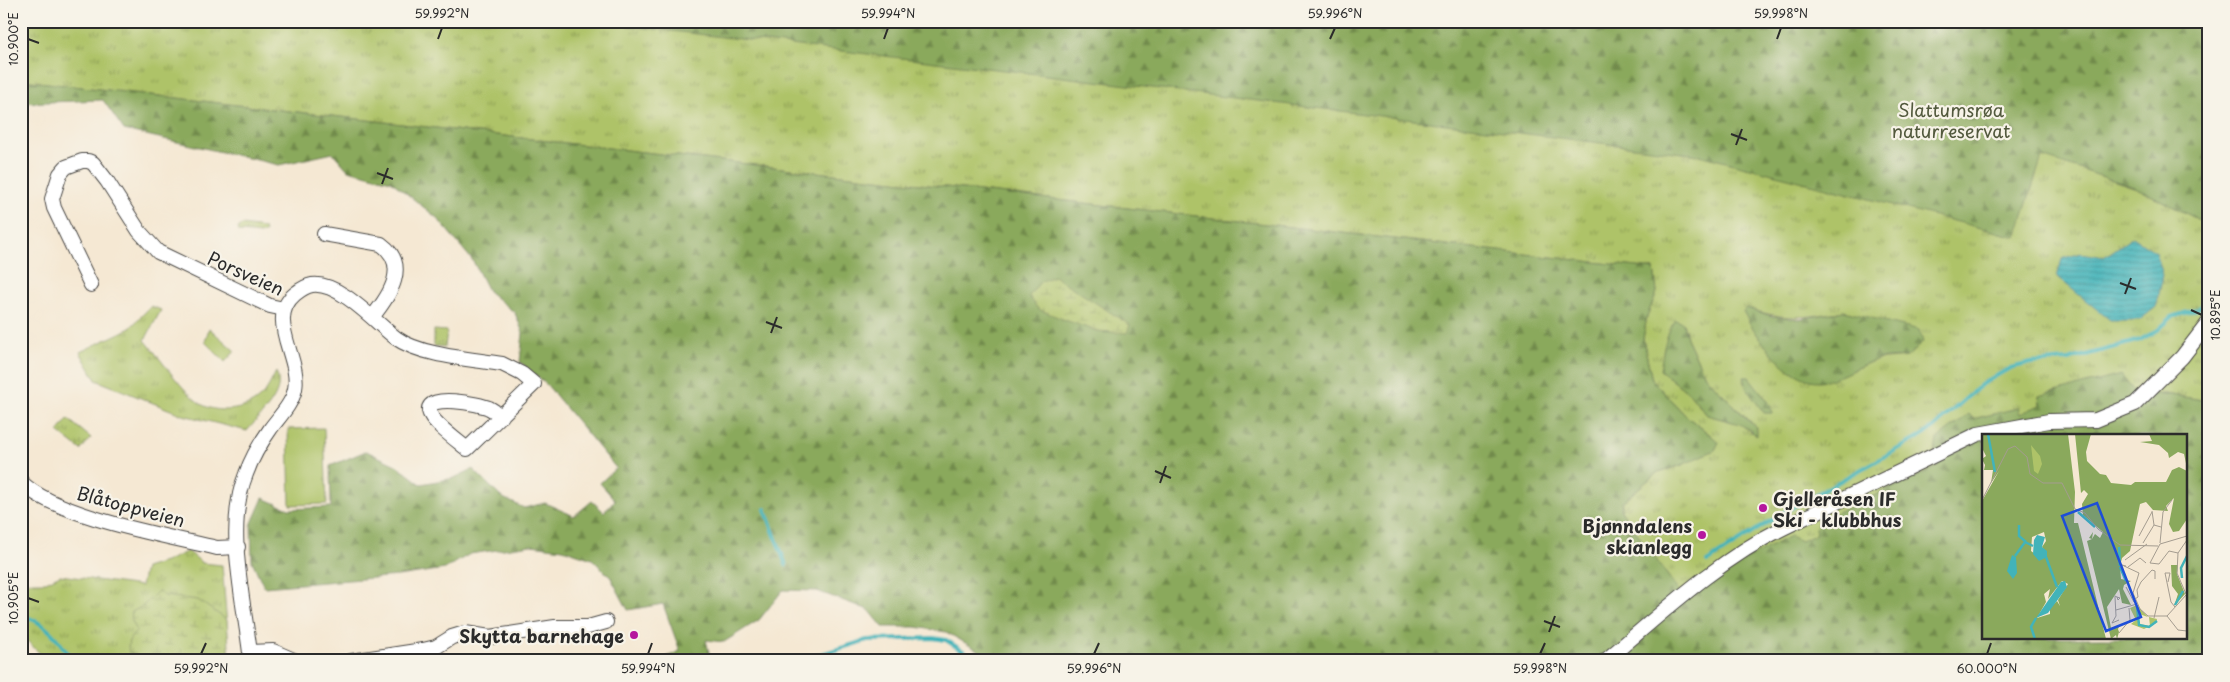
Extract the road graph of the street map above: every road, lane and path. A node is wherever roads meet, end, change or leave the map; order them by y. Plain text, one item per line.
1 (324, 234) dead end
2 (91, 285) dead end
3 (284, 309) junction
4 (372, 316) junction
5 (2209, 322) edge
6 (502, 416) junction
7 (21, 482) edge
8 (238, 547) junction
9 (606, 622) dead end
10 (250, 656) edge
11 (296, 661) edge
12 (351, 661) edge
13 (1605, 661) edge

1 - 4 street
2 - 3 street, Porsveien
3 - 4 street
3 - 8 street, Porsveien
4 - 6 street
5 - 13 street
6 - 6 street
7 - 8 street, Blåtoppveien
8 - 10 street, Porsveien
9 - 12 street
10 - 11 street

